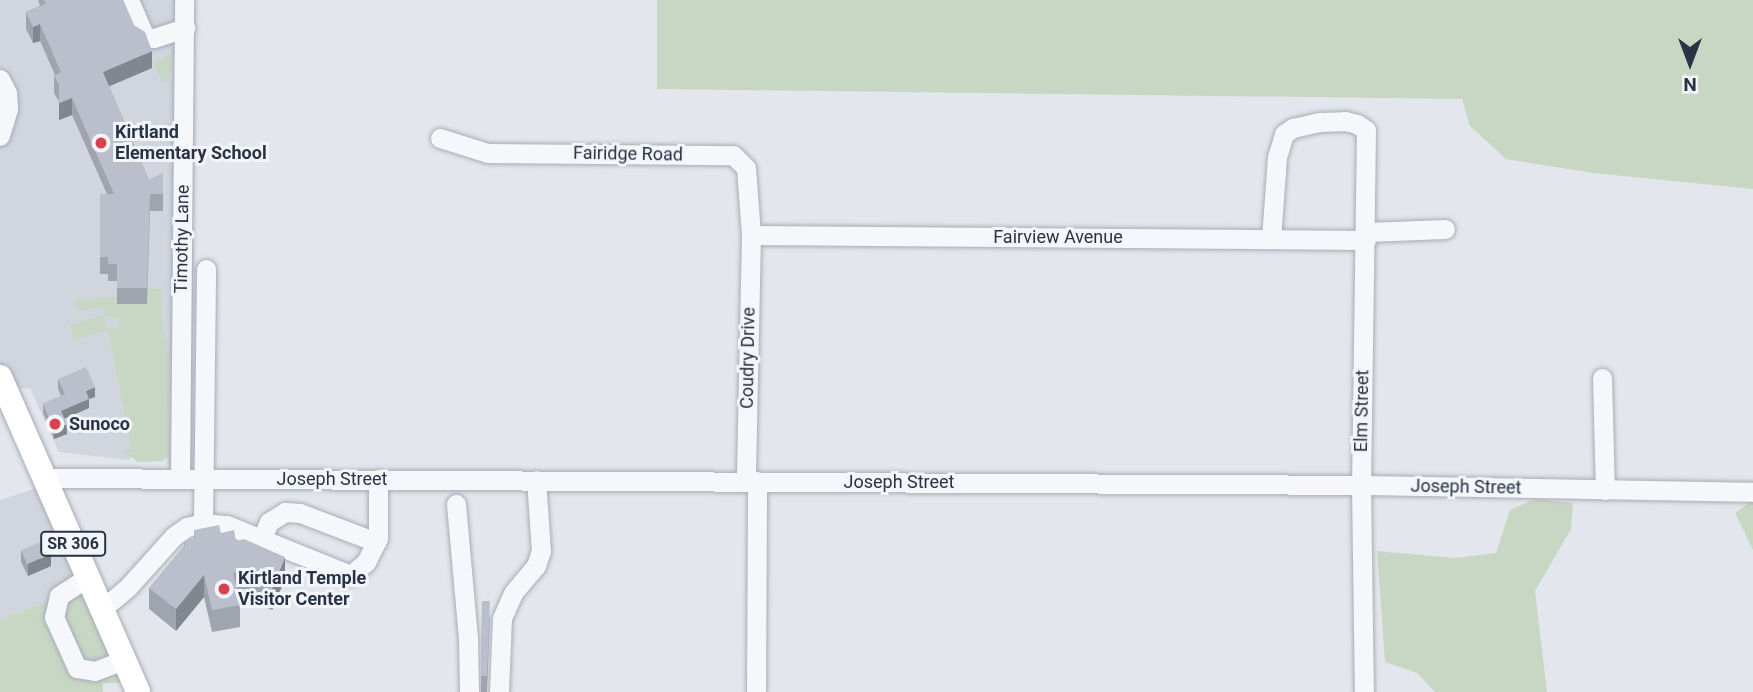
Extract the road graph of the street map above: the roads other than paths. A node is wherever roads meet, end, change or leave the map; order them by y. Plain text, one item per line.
1 (129, 0) edge
2 (184, 0) edge
3 (185, 28) junction
4 (0, 79) edge
5 (0, 136) edge
6 (440, 138) dead end
7 (1445, 229) dead end
8 (751, 235) junction
9 (1366, 236) junction
10 (1271, 239) junction
11 (206, 269) dead end
12 (1602, 378) dead end
13 (3, 393) edge
14 (44, 478) junction
15 (180, 478) junction
16 (202, 478) junction
17 (378, 479) junction
18 (442, 479) junction
19 (466, 480) junction
20 (536, 480) junction
21 (752, 481) junction
22 (1361, 485) junction
23 (1605, 490) junction
24 (1753, 492) edge
25 (456, 504) junction
26 (203, 523) junction
27 (377, 536) junction
28 (262, 539) junction
29 (88, 577) junction
30 (102, 610) junction
31 (124, 660) junction
32 (138, 692) edge
33 (468, 692) edge
34 (499, 692) edge
35 (756, 692) edge
36 (1364, 692) edge

1 - 3 street
2 - 3 street, Timothy Lane
3 - 15 street, Timothy Lane
4 - 5 street
6 - 8 street, Fairidge Road
7 - 9 street, Fairview Avenue
8 - 10 street, Fairview Avenue
8 - 21 street, Coudry Drive
9 - 10 street, Fairview Avenue
9 - 10 street, Elm Street
9 - 22 street, Elm Street
11 - 16 street
12 - 23 street
13 - 14 main road, SR 306
14 - 15 street, Joseph Street
14 - 29 main road, SR 306
15 - 16 street, Joseph Street
16 - 17 street, Joseph Street
16 - 26 street
17 - 18 street, Joseph Street
17 - 27 street
18 - 19 street, Joseph Street
18 - 25 street
19 - 20 street, Joseph Street
19 - 25 street
20 - 21 street, Joseph Street
20 - 34 street
21 - 22 street, Joseph Street
21 - 35 street, Coudry Drive
22 - 23 street, Joseph Street
22 - 36 street, Elm Street
23 - 24 street, Joseph Street
25 - 33 street
26 - 28 street
26 - 30 street
27 - 28 street
27 - 28 street
29 - 30 main road, SR 306
29 - 31 street
30 - 31 main road, SR 306
31 - 32 main road, SR 306

